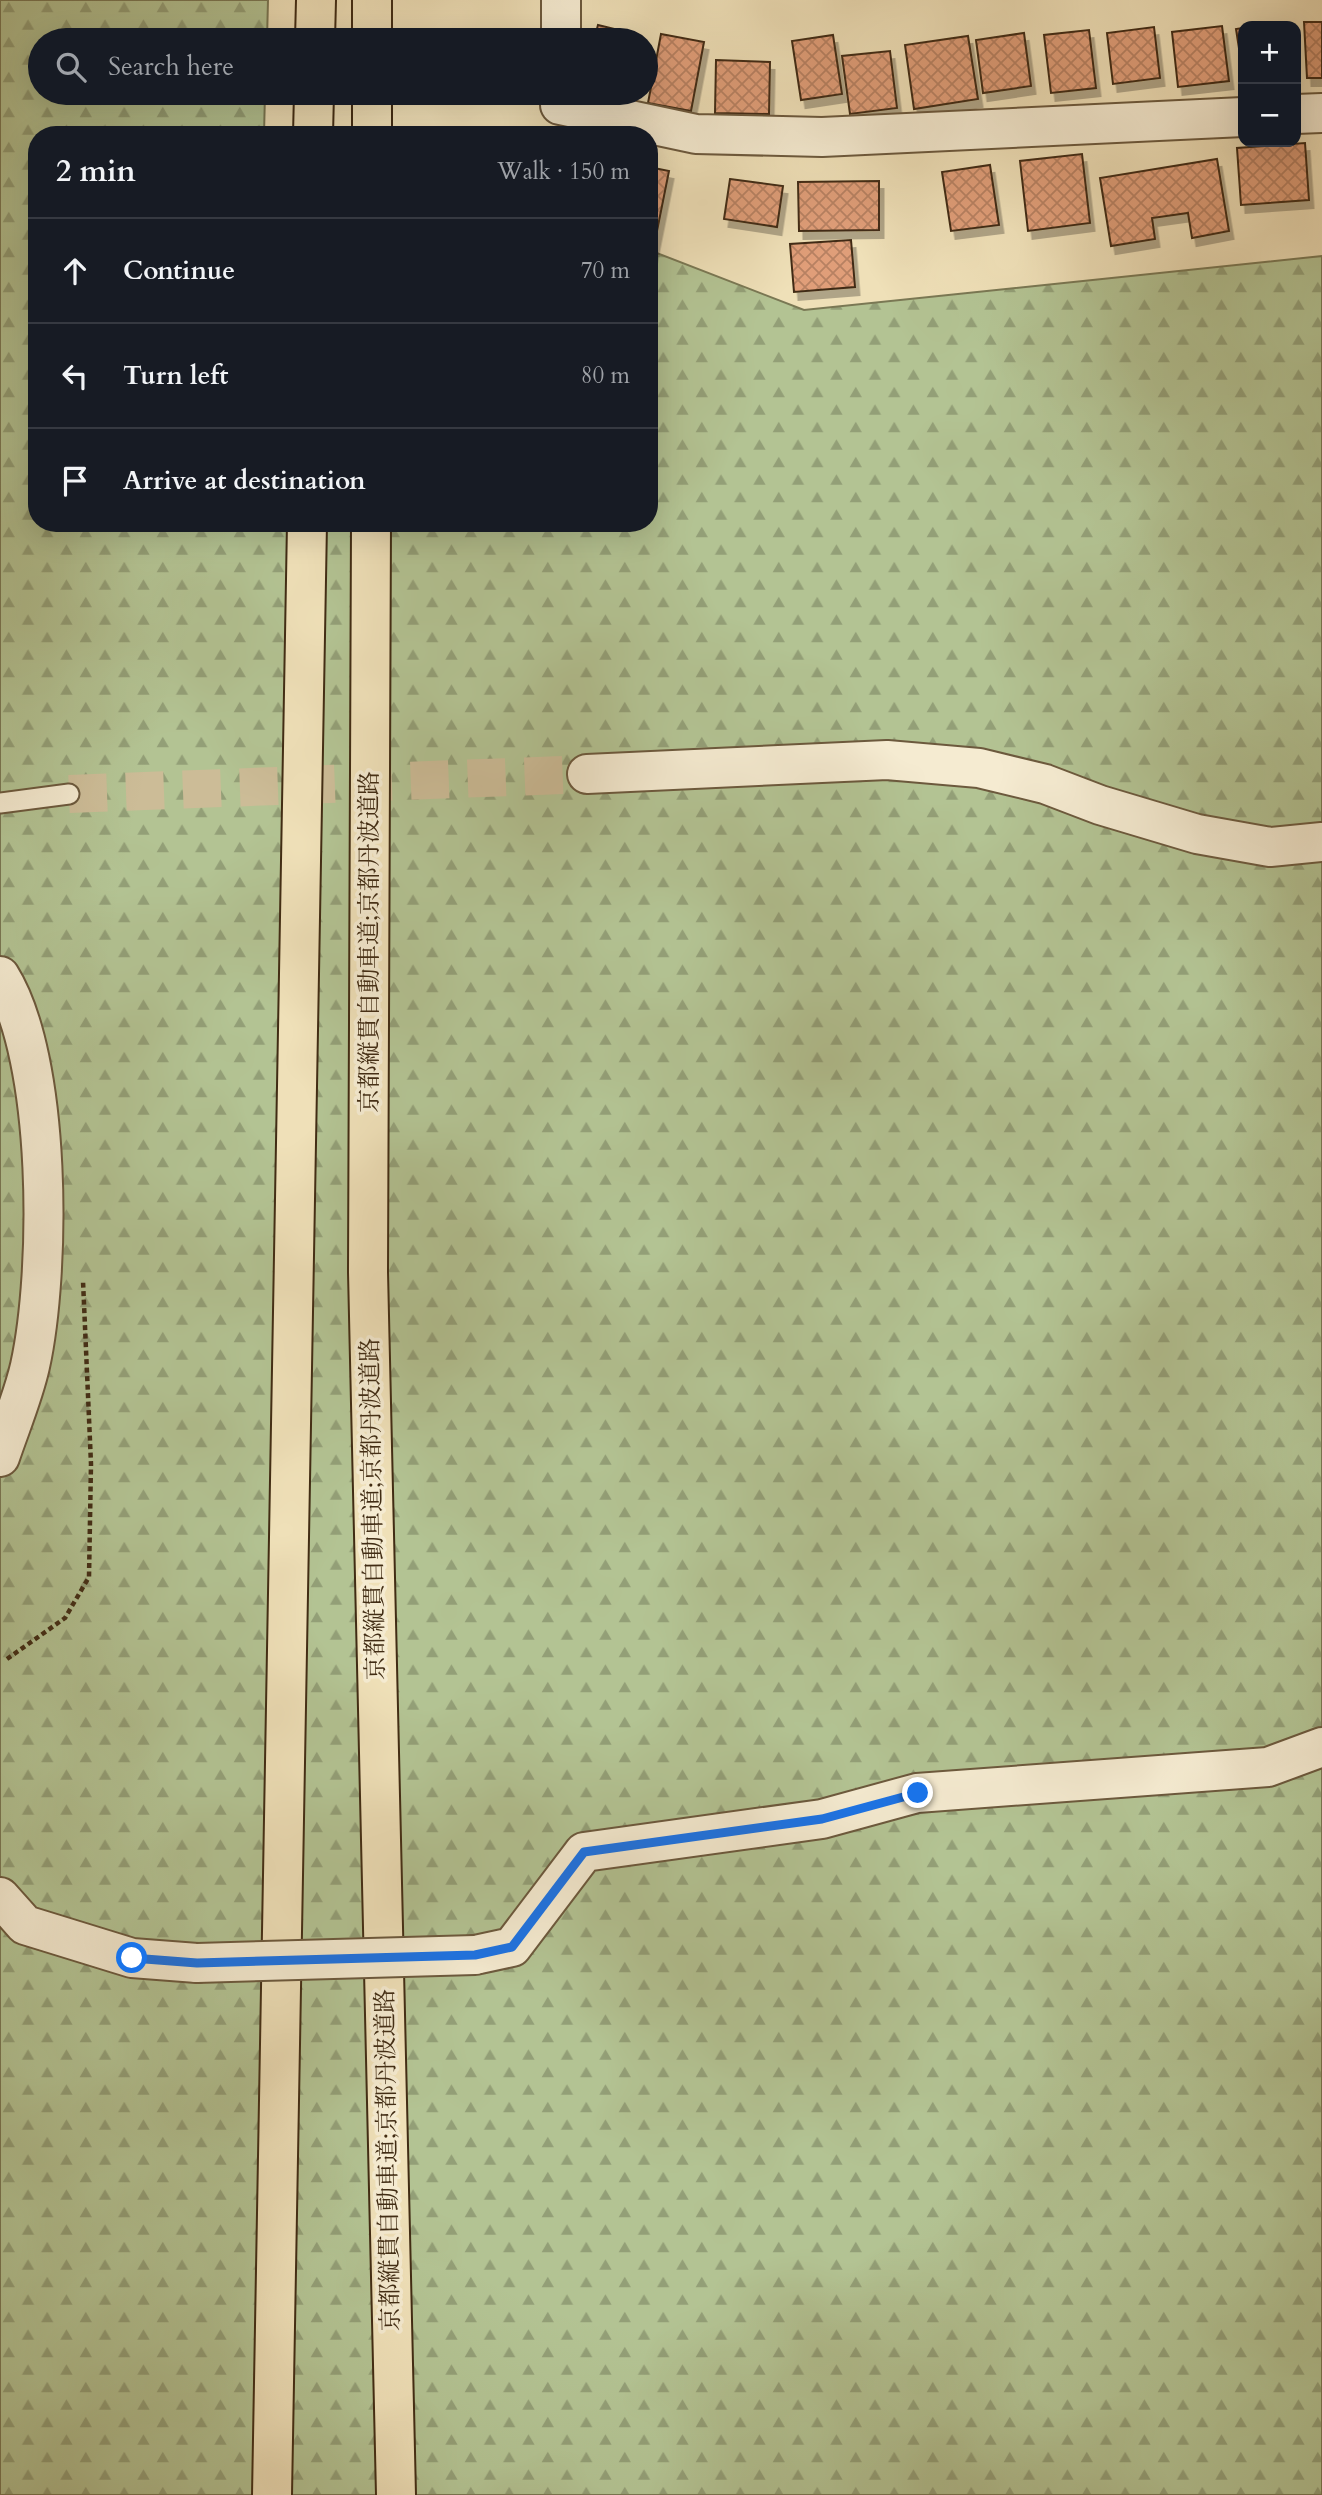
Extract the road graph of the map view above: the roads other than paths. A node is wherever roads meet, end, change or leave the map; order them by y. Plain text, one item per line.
1 (316, 0) edge
2 (372, 0) edge
3 (561, 0) edge
4 (315, 28) edge
5 (372, 28) edge
6 (561, 28) edge
7 (314, 105) edge
8 (372, 105) edge
9 (560, 105) edge
10 (1322, 113) edge
11 (1301, 114) edge
12 (1238, 117) edge
13 (313, 126) edge
14 (372, 126) edge
15 (307, 532) edge
16 (371, 532) edge
17 (587, 774) tunnel mouth
18 (69, 794) tunnel mouth
19 (0, 803) edge
20 (1322, 842) edge
21 (0, 976) edge
22 (0, 1457) edge
23 (1322, 1747) edge
24 (0, 1897) edge
25 (272, 2495) edge
26 (396, 2495) edge

1 - 4 highway
2 - 5 highway
3 - 6 street
7 - 13 highway
8 - 14 highway
9 - 12 street
10 - 11 street
15 - 25 highway
16 - 26 highway, 京都縦貫自動車道;京都丹波道路
17 - 20 street
18 - 19 lane
21 - 22 street
23 - 24 street, bridge

